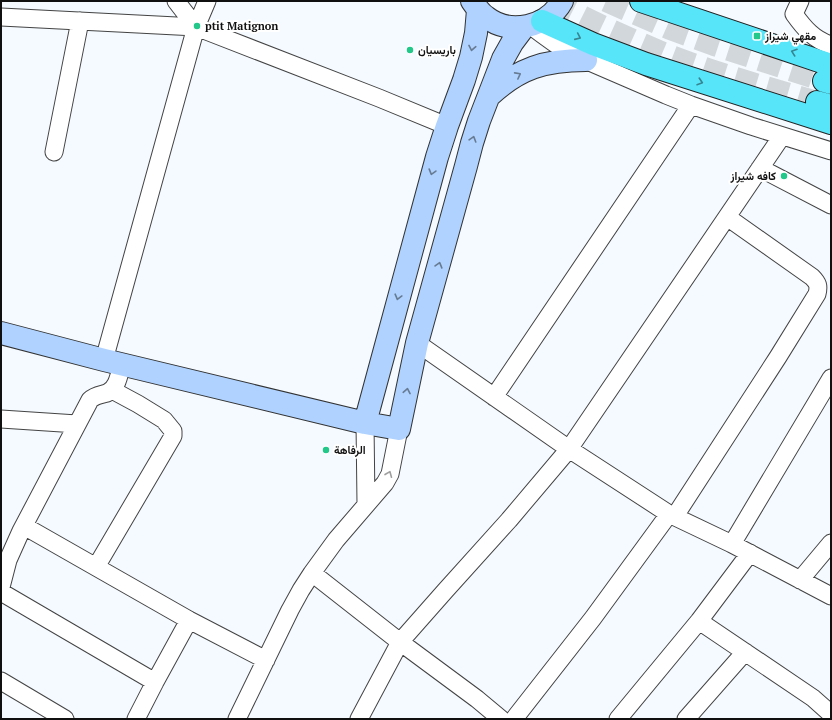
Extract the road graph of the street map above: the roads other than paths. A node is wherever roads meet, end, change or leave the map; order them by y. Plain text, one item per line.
1 (176, 1) edge
2 (207, 1) edge
3 (562, 1) edge
4 (641, 1) edge
5 (475, 5) edge
6 (794, 5) edge
7 (662, 6) edge
8 (1, 17) edge
9 (80, 21) junction
10 (532, 25) junction
11 (196, 27) junction
12 (831, 45) edge
13 (586, 60) junction
14 (829, 76) edge
15 (487, 99) junction
16 (691, 105) junction
17 (831, 123) edge
18 (447, 126) junction
19 (782, 136) junction
20 (831, 151) edge
21 (54, 152) dead end
22 (760, 168) junction
23 (831, 205) edge
24 (727, 217) junction
25 (1, 333) edge
26 (417, 343) junction
27 (113, 362) junction
28 (831, 378) edge
29 (112, 390) junction
30 (494, 397) junction
31 (2, 420) edge
32 (365, 422) junction
33 (77, 424) junction
34 (399, 429) junction
35 (569, 449) junction
36 (366, 504) junction
37 (672, 514) junction
38 (24, 526) junction
39 (831, 543) edge
40 (732, 544) junction
41 (750, 554) junction
42 (96, 567) junction
43 (312, 573) junction
44 (800, 580) junction
45 (1, 587) edge
46 (1, 592) edge
47 (831, 596) edge
48 (189, 620) junction
49 (699, 621) junction
50 (400, 642) junction
51 (745, 652) junction
52 (266, 660) junction
53 (1, 681) edge
54 (155, 682) junction
55 (831, 714) edge
56 (65, 719) edge
57 (136, 719) edge
58 (237, 719) edge
59 (359, 719) edge
60 (502, 719) edge
61 (514, 719) edge
62 (618, 719) edge
63 (686, 719) edge

1 - 11 street
2 - 11 street
3 - 10 street
4 - 7 highway
5 - 10 street
5 -> 18 street
6 - 12 street
14 -> 7 highway
8 - 9 street
9 - 11 street
9 - 21 street
10 - 13 street
10 - 15 street
10 -> 17 highway
11 - 18 street
11 - 27 street
15 -> 13 street
13 - 16 street
26 -> 15 street
16 - 19 street
16 - 30 street
18 -> 32 street
19 - 20 street
19 - 22 street
22 - 23 street
22 - 24 street
24 - 35 street
24 - 37 street
25 - 27 street
26 - 30 street
34 -> 26 street
27 - 29 street
27 - 32 street
28 - 40 street
29 - 33 street
29 - 42 street
30 - 35 street
31 - 33 street
32 - 34 street
32 - 36 street
33 - 38 street
36 -> 34 street
35 - 37 street
35 - 50 street
36 - 43 street
37 - 40 street
37 - 61 street
38 - 42 street
38 - 45 street
39 - 44 street
40 - 41 street
41 - 44 street
41 - 49 street
42 - 48 street
43 - 50 street
43 - 52 street
44 - 47 street
46 - 54 street
48 - 52 street
48 - 54 street
49 - 51 street
49 - 62 street
50 - 59 street
50 - 60 street
51 - 55 street
51 - 63 street
52 - 58 street
53 - 56 street
54 - 57 street

